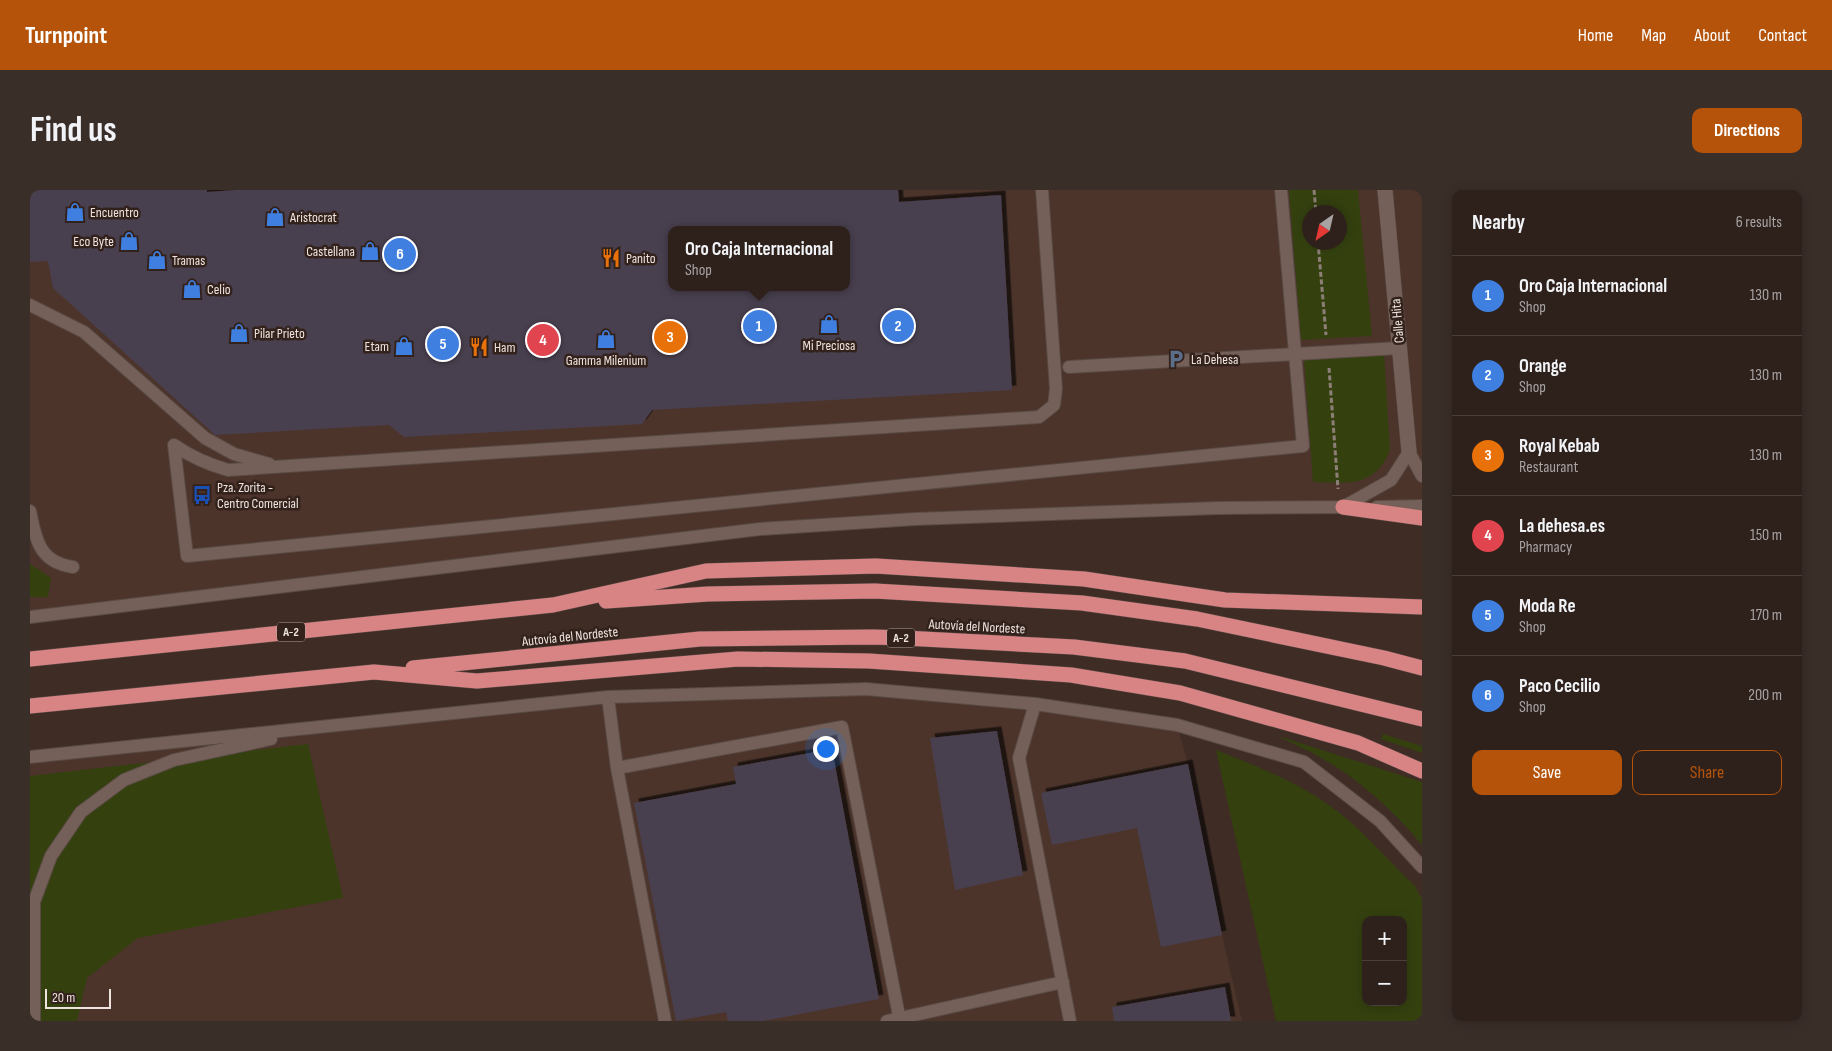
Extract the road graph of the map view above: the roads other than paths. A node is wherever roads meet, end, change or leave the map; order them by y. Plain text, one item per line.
1 (1042, 190) edge
2 (1281, 190) edge
3 (1385, 190) edge
4 (30, 305) edge
5 (1399, 348) junction
6 (1295, 353) junction
7 (1069, 367) dead end
8 (1409, 452) junction
9 (279, 467) junction
10 (1422, 476) edge
11 (1422, 506) edge
12 (1341, 507) junction
13 (30, 511) edge
14 (1422, 518) edge
15 (73, 568) dead end
16 (553, 605) junction
17 (1422, 608) edge
18 (30, 615) edge
19 (30, 660) edge
20 (1422, 668) edge
21 (374, 672) junction
22 (608, 697) junction
23 (1035, 704) junction
24 (30, 706) edge
25 (1422, 719) edge
26 (326, 726) junction
27 (30, 756) edge
28 (617, 768) junction
29 (1422, 771) edge
30 (1422, 867) edge
31 (1063, 982) junction
32 (900, 1020) edge
33 (34, 1021) edge
34 (665, 1021) edge
35 (887, 1021) edge
36 (1070, 1021) edge

1 - 9 lane
2 - 6 lane
3 - 5 street, Calle Hita
4 - 9 lane
5 - 6 lane
5 - 8 street, Calle Hita
6 - 7 lane
6 - 9 lane
8 - 10 lane, Calle Hita
8 - 12 lane
11 - 12 lane
12 - 14 highway
12 - 18 lane
13 - 15 lane
16 - 17 highway
16 - 19 highway, A-2
16 - 20 highway, A-2
21 - 24 highway, A-2
21 - 25 highway, Autovía del Nordeste / A-2
21 - 29 highway
22 - 23 lane
22 - 26 lane
22 - 28 lane
23 - 30 lane
23 - 31 lane
26 - 27 lane
26 - 33 lane
28 - 32 lane
28 - 34 lane
31 - 32 lane
31 - 36 lane
32 - 35 lane

